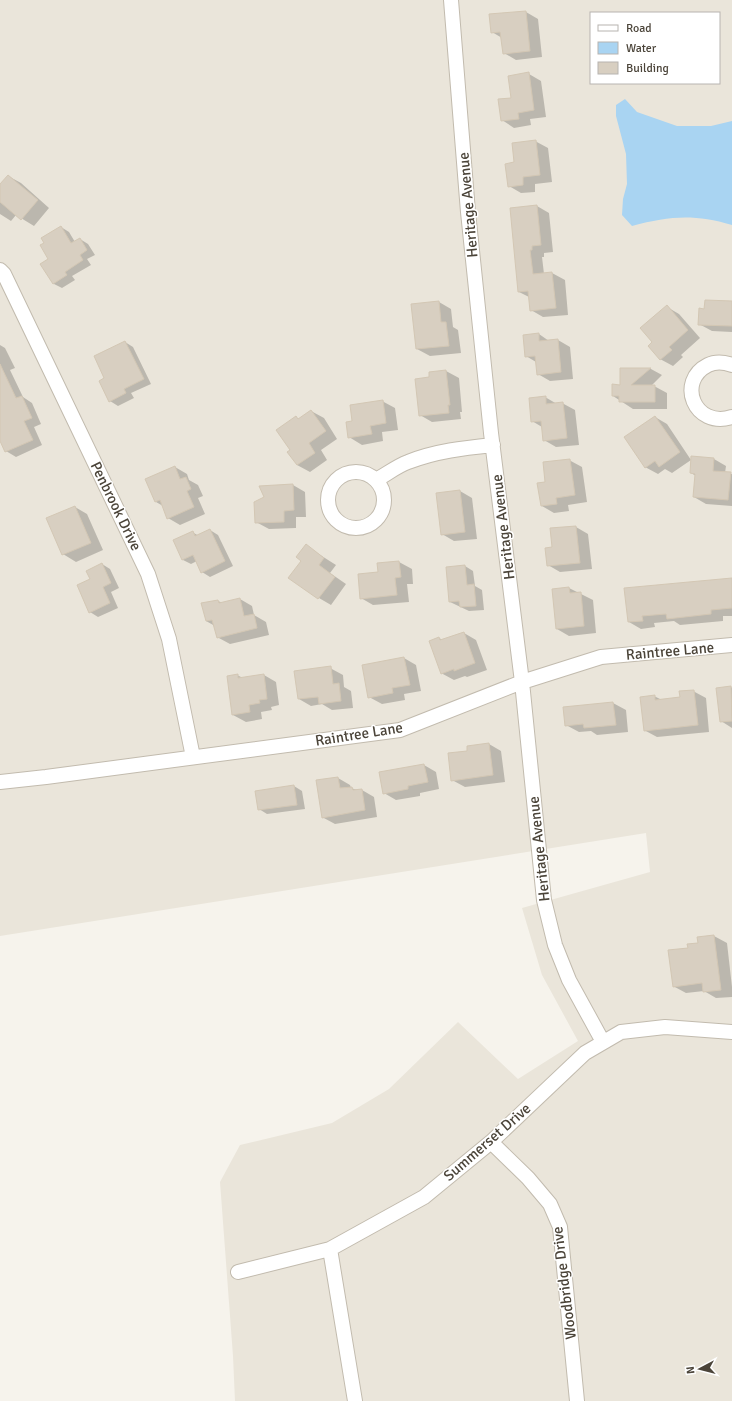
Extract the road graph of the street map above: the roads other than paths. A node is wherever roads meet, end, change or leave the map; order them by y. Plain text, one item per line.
1 (451, 0) edge
2 (0, 270) edge
3 (732, 365) edge
4 (732, 417) edge
5 (493, 445) junction
6 (376, 480) junction
7 (732, 645) edge
8 (522, 682) junction
9 (193, 757) junction
10 (0, 782) edge
11 (732, 1032) edge
12 (603, 1042) junction
13 (491, 1142) junction
14 (330, 1249) junction
15 (238, 1272) dead end
16 (355, 1401) edge
17 (577, 1401) edge

1 - 5 street, Heritage Avenue
2 - 9 street, Penbrook Drive
3 - 4 street
5 - 6 street
5 - 8 street, Heritage Avenue
6 - 6 street
7 - 8 street, Raintree Lane
8 - 9 street, Raintree Lane
8 - 12 street, Heritage Avenue
9 - 10 street, Raintree Lane
11 - 12 street, Summerset Drive
12 - 13 street, Summerset Drive
13 - 14 street, Summerset Drive
13 - 17 street, Woodbridge Drive
14 - 15 street, Summerset Drive
14 - 16 street

